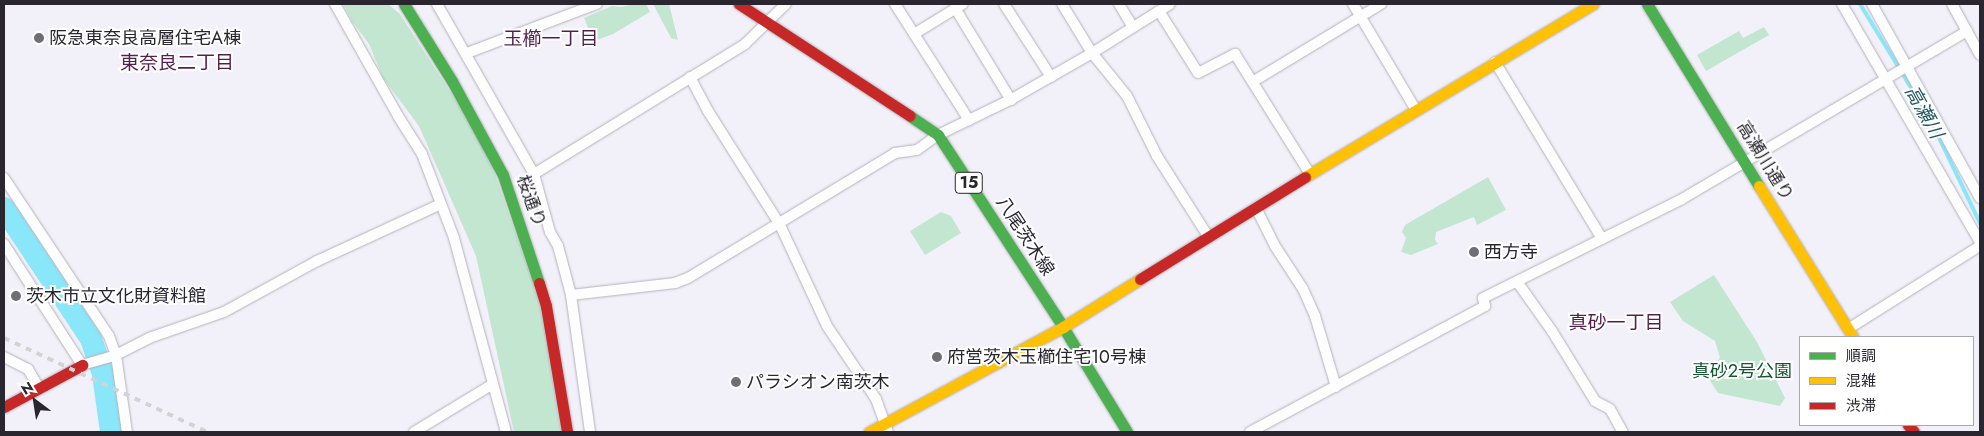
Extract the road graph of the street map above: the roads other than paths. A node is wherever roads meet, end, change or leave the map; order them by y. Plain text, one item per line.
1 (335, 4) edge
2 (404, 4) edge
3 (437, 4) edge
4 (597, 4) edge
5 (740, 4) edge
6 (786, 4) edge
7 (895, 4) edge
8 (1004, 4) edge
9 (1062, 4) edge
10 (1119, 4) edge
11 (1170, 4) edge
12 (1354, 4) edge
13 (1381, 4) edge
14 (1593, 4) edge
15 (1647, 4) edge
16 (1842, 4) edge
17 (1872, 4) edge
18 (1952, 4) edge
19 (959, 6) edge
20 (1159, 11) junction
21 (1361, 16) junction
22 (768, 22) junction
23 (1133, 27) junction
24 (1967, 32) junction
25 (914, 34) junction
26 (467, 53) junction
27 (1092, 53) junction
28 (1980, 55) edge
29 (1495, 62) junction
30 (1905, 67) junction
31 (690, 77) junction
32 (1051, 77) junction
33 (1887, 77) junction
34 (1254, 81) junction
35 (1011, 100) junction
36 (1416, 110) junction
37 (969, 120) junction
38 (938, 135) junction
39 (1744, 161) junction
40 (534, 174) junction
41 (1310, 174) junction
42 (4, 178) edge
43 (1980, 198) edge
44 (440, 204) junction
45 (1256, 208) junction
46 (780, 225) junction
47 (1208, 236) junction
48 (1602, 239) junction
49 (1980, 242) edge
50 (4, 244) edge
51 (1980, 246) edge
52 (1518, 283) junction
53 (571, 295) junction
54 (1063, 327) junction
55 (1851, 333) edge
56 (113, 356) junction
57 (4, 357) edge
58 (85, 364) junction
59 (493, 384) junction
60 (1336, 387) junction
61 (39, 388) junction
62 (4, 407) edge
63 (886, 428) edge
64 (127, 432) edge
65 (414, 432) edge
66 (506, 432) edge
67 (567, 432) edge
68 (590, 432) edge
69 (870, 432) edge
70 (1127, 432) edge
71 (1250, 432) edge
72 (1622, 432) edge

1 - 44 street
2 - 67 street, 桜通り
3 - 26 street
4 - 26 street
5 - 22 street, 八尾茨木線 / 15
6 - 22 street
7 - 25 street
8 - 32 street
9 - 27 street
10 - 23 street
11 - 20 street
12 - 21 street
13 - 21 street
14 - 29 street
15 - 39 street, 高瀬川通り
16 - 33 street
17 - 30 street
18 - 24 street
19 - 25 street
19 - 35 street
20 - 23 street
20 - 34 street
21 - 34 street
21 - 36 street
22 - 31 street
22 - 38 street, 八尾茨木線 / 15
23 - 27 street
24 - 28 street
24 - 30 street
25 - 37 street
26 - 40 street
27 - 32 street
27 - 47 street
29 - 36 street
29 - 48 street
30 - 33 street
30 - 43 street
31 - 40 street
31 - 46 street
32 - 35 street
33 - 39 street
33 - 49 street
34 - 41 street
35 - 37 street
36 - 41 street
37 - 38 street
38 - 46 street
38 - 54 street, 八尾茨木線 / 15
39 - 48 street
39 - 55 street, 高瀬川通り
40 - 53 street
41 - 45 street
42 - 56 street
44 - 56 street
44 - 59 street
45 - 47 street
45 - 60 street
46 - 53 street
46 - 63 street
47 - 54 street
48 - 52 street
50 - 58 street
51 - 55 street
52 - 60 street
52 - 72 street
53 - 68 street
54 - 63 street
54 - 70 street, 八尾茨木線 / 15
56 - 58 street
56 - 64 street
57 - 61 street
58 - 61 street
59 - 65 street
59 - 66 street
60 - 71 street
61 - 62 street
63 - 69 street

